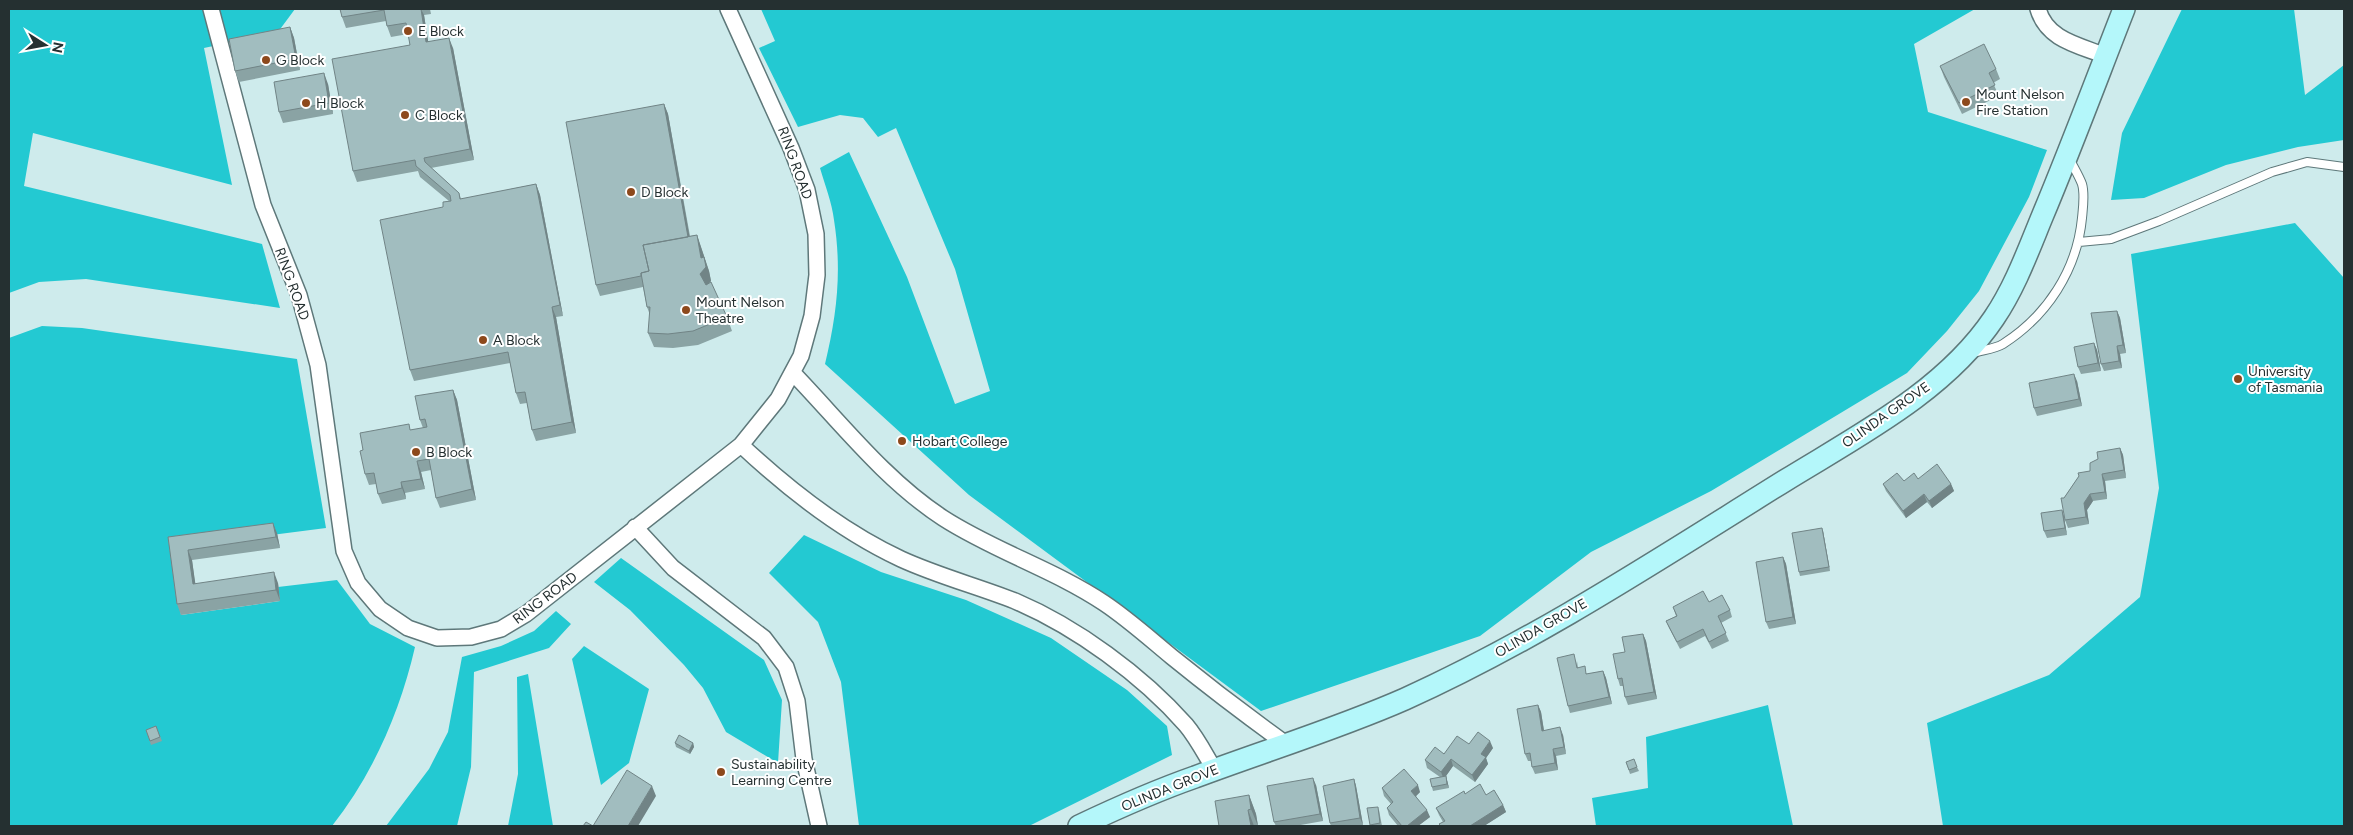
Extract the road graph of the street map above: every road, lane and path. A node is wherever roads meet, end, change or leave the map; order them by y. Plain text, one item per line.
1 (211, 9) edge
2 (728, 9) edge
3 (2038, 9) edge
4 (2124, 9) edge
5 (2106, 56) junction
6 (2068, 154) junction
7 (2344, 167) edge
8 (2079, 242) junction
9 (1964, 356) junction
10 (794, 373) junction
11 (741, 445) junction
12 (635, 528) junction
13 (1286, 744) junction
14 (1214, 770) junction
15 (819, 826) edge
16 (1079, 826) edge

1 - 12 street, RING ROAD
2 - 10 street, RING ROAD
3 - 5 street
4 - 5 main road, OLINDA GROVE
5 - 6 main road, OLINDA GROVE
6 - 8 lane, OLINDA GROVE
6 - 9 main road, OLINDA GROVE
7 - 8 lane
8 - 9 lane, OLINDA GROVE
9 - 13 main road, OLINDA GROVE
10 - 11 street, RING ROAD
10 - 13 street
11 - 12 street, RING ROAD
11 - 14 street
12 - 15 street
13 - 14 main road, OLINDA GROVE
14 - 16 main road, OLINDA GROVE

